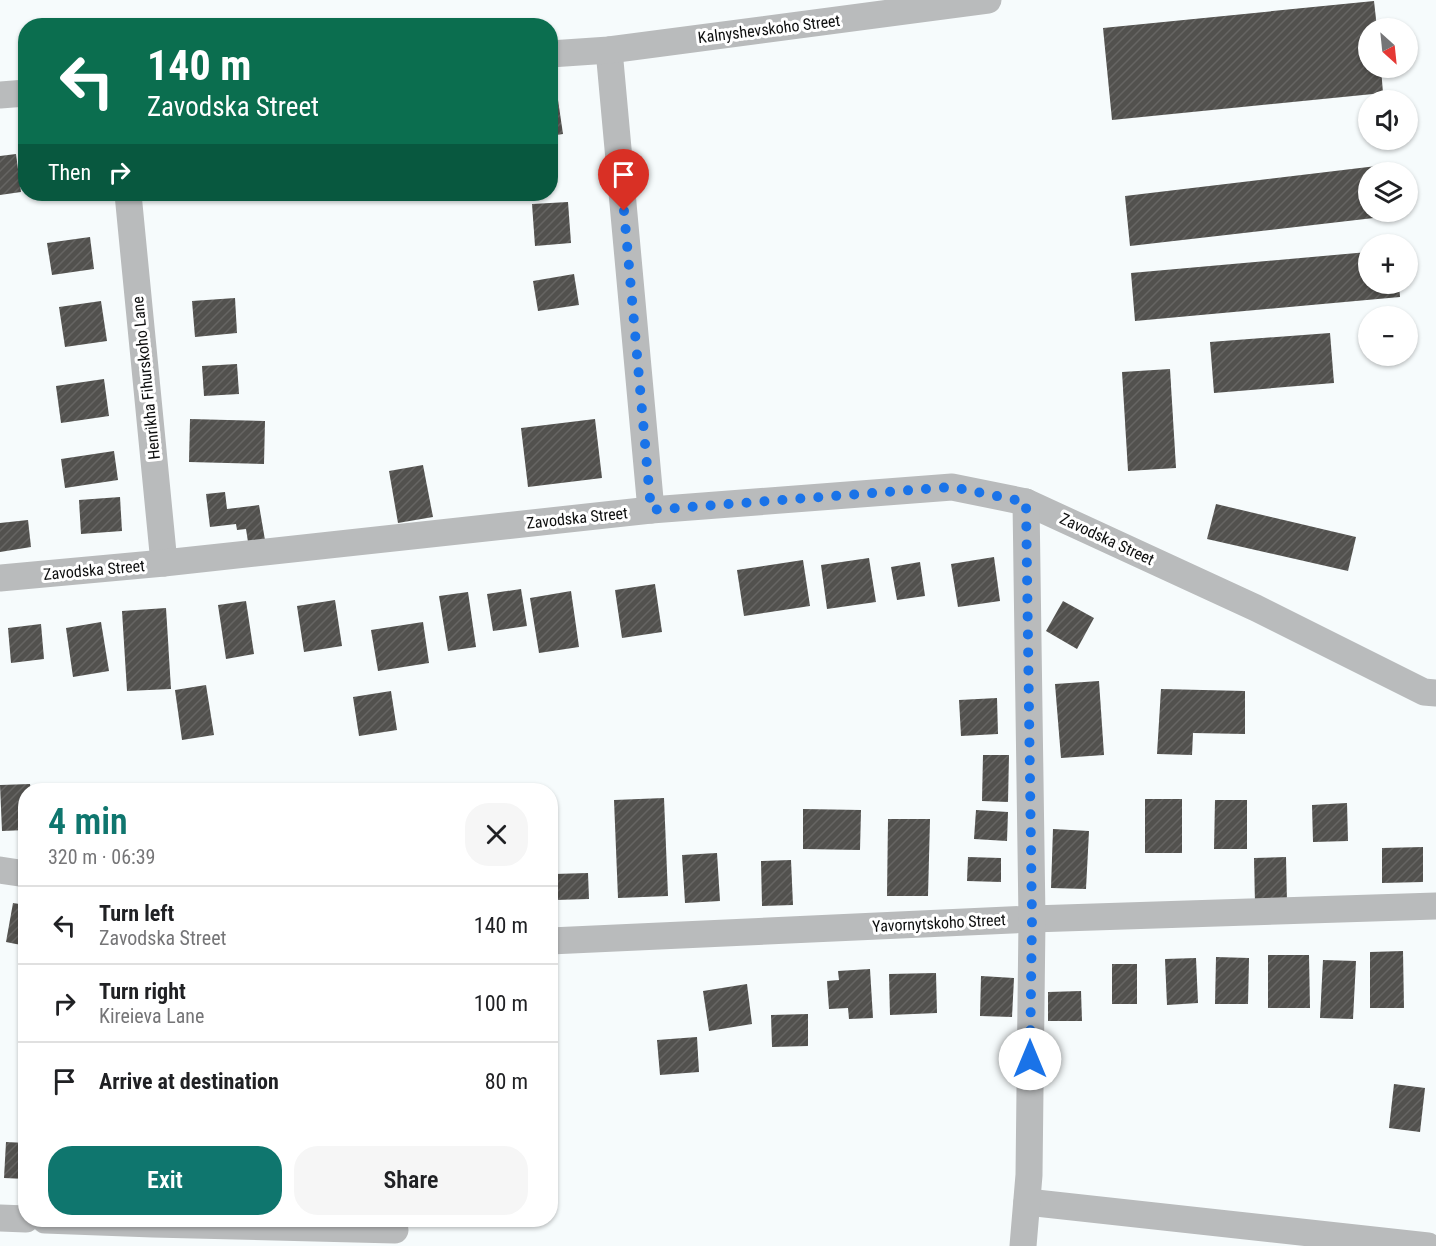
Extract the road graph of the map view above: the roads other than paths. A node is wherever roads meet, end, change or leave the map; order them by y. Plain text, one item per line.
1 (988, 0) edge
2 (609, 50) junction
3 (558, 53) edge
4 (18, 94) edge
5 (0, 95) edge
6 (129, 201) edge
7 (1026, 502) junction
8 (651, 510) junction
9 (164, 563) junction
10 (0, 578) edge
11 (1436, 693) edge
12 (0, 870) edge
13 (18, 873) edge
14 (1436, 906) edge
15 (1032, 919) junction
16 (558, 941) edge
17 (1028, 1189) junction
18 (0, 1218) edge
19 (18, 1219) edge
20 (274, 1227) edge
21 (395, 1230) dead end
22 (1023, 1246) edge
23 (1428, 1246) edge

1 - 2 street, Kalnyshevskoho Street
2 - 3 street, Kalnyshevskoho Street
2 - 8 street
4 - 5 street
6 - 9 street, Henrikha Fihurskoho Lane
7 - 8 street, Zavodska Street
7 - 11 street, Zavodska Street
7 - 15 street
8 - 9 street, Zavodska Street
9 - 10 street, Zavodska Street
12 - 13 street
14 - 15 street, Yavornytskoho Street
15 - 16 street, Yavornytskoho Street
15 - 17 street
17 - 22 street
17 - 23 street
18 - 19 street
20 - 21 street

